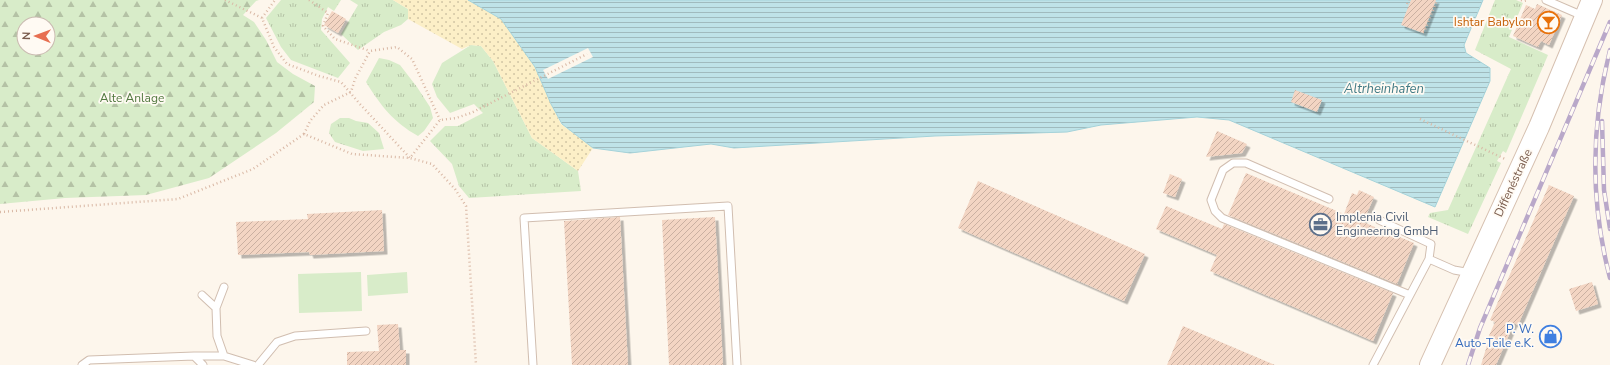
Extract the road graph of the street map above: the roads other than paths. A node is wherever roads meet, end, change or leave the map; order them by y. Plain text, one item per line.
1 (1546, 0) edge
2 (1589, 8) edge
3 (1329, 199) dead end
4 (1379, 220) dead end
5 (1429, 259) junction
6 (1472, 274) junction
7 (224, 287) dead end
8 (202, 295) dead end
9 (1410, 295) junction
10 (216, 308) junction
11 (366, 331) dead end
12 (194, 356) junction
13 (224, 356) junction
14 (82, 365) edge
15 (203, 365) edge
16 (253, 365) edge
17 (258, 365) edge
18 (533, 365) edge
19 (737, 365) edge
20 (1373, 365) edge
21 (1430, 365) edge

1 - 2 lane
2 - 6 main road, Diffenéstraße
3 - 9 lane
4 - 5 lane
5 - 6 lane
5 - 9 lane
6 - 21 main road, Diffenéstraße
7 - 10 lane
8 - 10 lane
9 - 20 lane
10 - 13 lane
11 - 17 lane
12 - 13 lane
12 - 14 lane
12 - 15 lane
13 - 16 lane
18 - 19 lane

